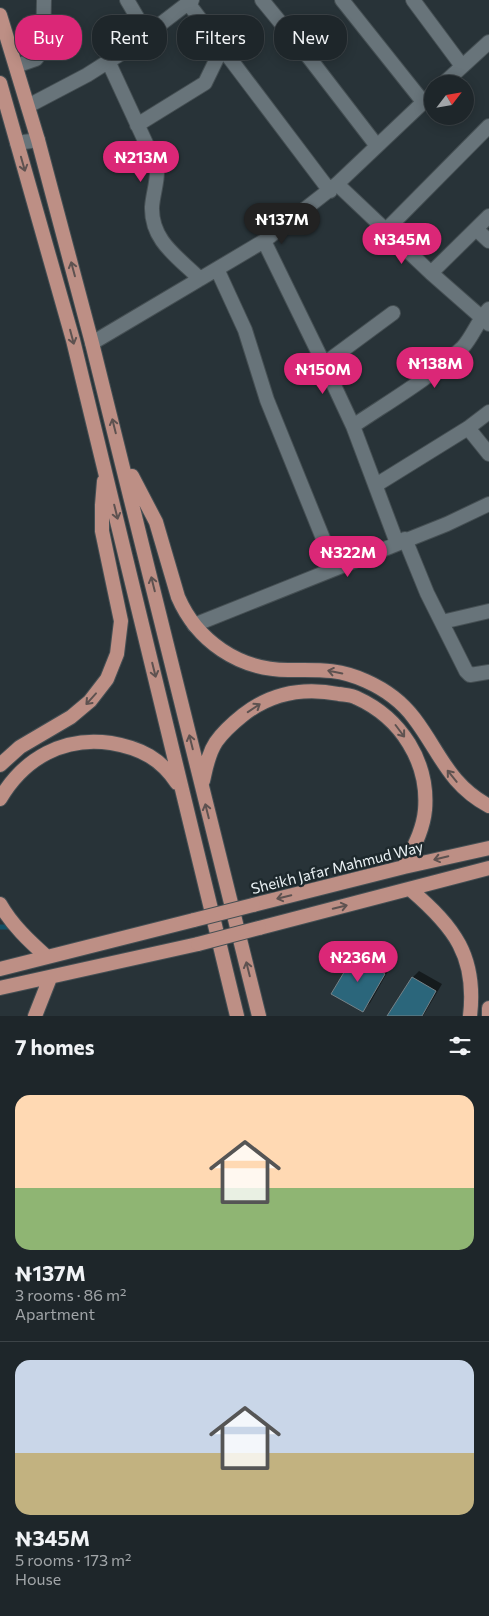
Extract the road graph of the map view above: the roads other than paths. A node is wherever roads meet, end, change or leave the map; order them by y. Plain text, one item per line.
1 (44, 0) edge
2 (127, 0) edge
3 (262, 0) edge
4 (342, 0) edge
5 (413, 0) edge
6 (190, 2) edge
7 (0, 15) edge
8 (136, 15) edge
9 (199, 15) edge
10 (167, 19) edge
11 (489, 42) edge
12 (216, 60) edge
13 (232, 60) edge
14 (108, 61) joint
15 (16, 66) junction
16 (462, 66) junction
17 (452, 75) edge
18 (0, 83) edge
19 (424, 93) edge
20 (424, 102) edge
21 (28, 106) junction
22 (137, 125) junction
23 (489, 126) edge
24 (38, 140) junction
25 (17, 143) junction
26 (377, 146) junction
27 (333, 187) junction
28 (489, 216) edge
29 (476, 229) junction
30 (386, 230) junction
31 (264, 241) junction
32 (489, 241) edge
33 (217, 269) junction
34 (431, 273) junction
35 (200, 279) junction
36 (394, 313) dead end
37 (487, 316) edge
38 (92, 342) junction
39 (324, 364) junction
40 (489, 412) edge
41 (353, 426) junction
42 (468, 428) junction
43 (489, 454) edge
44 (122, 460) junction
45 (105, 468) junction
46 (376, 485) junction
47 (489, 504) edge
48 (401, 541) junction
49 (335, 568) junction
50 (489, 610) edge
51 (442, 622) junction
52 (194, 624) junction
53 (489, 672) edge
54 (0, 765) edge
55 (182, 790) junction
56 (202, 790) junction
57 (0, 800) edge
58 (489, 806) edge
59 (489, 848) edge
60 (404, 867) junction
61 (489, 868) edge
62 (411, 890) junction
63 (0, 904) edge
64 (48, 957) junction
65 (0, 969) edge
66 (50, 978) junction
67 (0, 988) edge
68 (489, 1008) edge
69 (35, 1016) edge
70 (238, 1016) edge
71 (259, 1016) edge
72 (470, 1016) edge
73 (488, 1016) edge

1 - 15 street
2 - 8 street
3 - 26 street
4 - 19 street
5 - 16 street
6 - 9 street
6 - 10 street
7 - 15 main road
11 - 16 street
12 - 22 street
13 - 27 street
14 - 21 street
14 - 22 street
15 - 21 main road
16 - 17 street
18 - 25 main road
20 - 26 street
21 - 24 main road
22 - 35 street
23 - 30 street
24 - 25 street
38 -> 24 main road
25 -> 45 main road
26 - 27 street
27 - 30 street
27 - 31 street
28 - 29 street
29 - 32 street
29 - 34 street
30 - 34 street
31 - 33 street
31 - 39 street
33 - 35 street
33 - 49 street
34 - 37 street
35 - 38 street
36 - 39 street
37 - 41 street
44 -> 38 main road
39 - 41 street
40 - 42 street
41 - 46 street
42 - 43 street
42 - 46 street
44 - 52 main road
56 -> 44 main road
45 -> 54 main road
45 -> 55 main road
46 - 48 street
47 - 48 street
48 - 49 street
48 - 51 street
49 - 52 street
50 - 51 street
51 - 53 street
58 -> 52 main road
55 - 57 main road
55 - 70 main road
56 -> 60 main road
71 -> 56 main road
59 -> 60 main road, Sheikh Jafar Mahmud Way
60 -> 64 main road, Sheikh Jafar Mahmud Way, bridge
61 - 62 main road
66 -> 62 main road, bridge
62 - 72 main road
63 - 64 main road
64 - 65 main road, Sheikh Jafar Mahmud Way
66 - 67 main road
66 - 69 main road
68 - 73 main road

